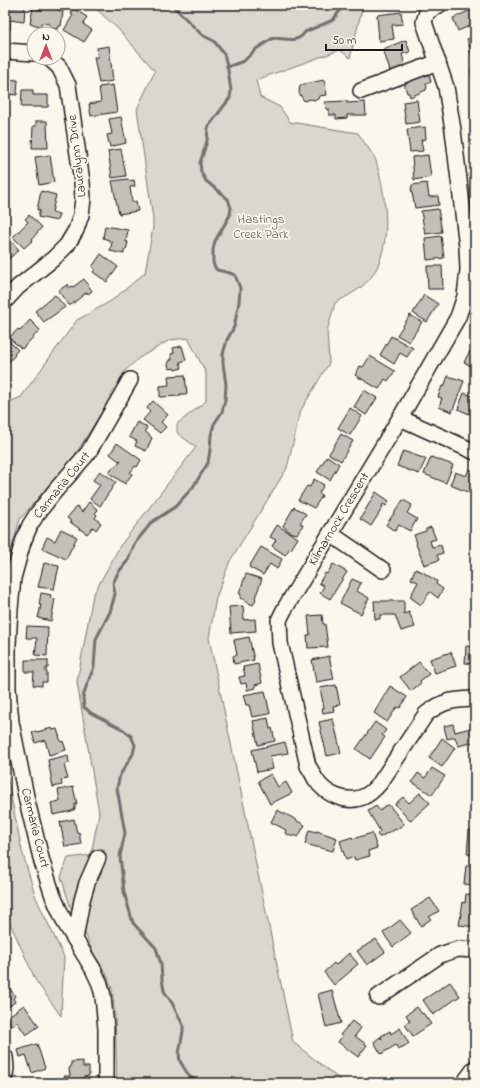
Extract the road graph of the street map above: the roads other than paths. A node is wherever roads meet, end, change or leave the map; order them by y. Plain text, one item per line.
1 (439, 5) edge
2 (5, 51) edge
3 (26, 52) edge
4 (438, 62) junction
5 (58, 66) edge
6 (361, 91) dead end
7 (5, 301) edge
8 (130, 380) dead end
9 (400, 418) junction
10 (475, 452) edge
11 (330, 534) junction
12 (384, 570) dead end
13 (475, 699) edge
14 (98, 858) dead end
15 (75, 940) junction
16 (475, 950) edge
17 (378, 997) dead end
18 (5, 1057) edge
19 (475, 1068) edge
20 (5, 1075) edge
21 (106, 1083) edge
22 (464, 1083) edge

1 - 4 street, Kilmarnock Crescent
2 - 3 street
4 - 6 street
4 - 9 street, Kilmarnock Crescent
5 - 7 street, Lauralynn Drive
8 - 15 street, Carmaria Court
9 - 10 street
9 - 11 street, Kilmarnock Crescent
11 - 12 street
11 - 13 street, Kilmarnock Crescent
14 - 15 street
15 - 21 street, Carmaria Court
16 - 17 street
18 - 20 street
19 - 22 street

